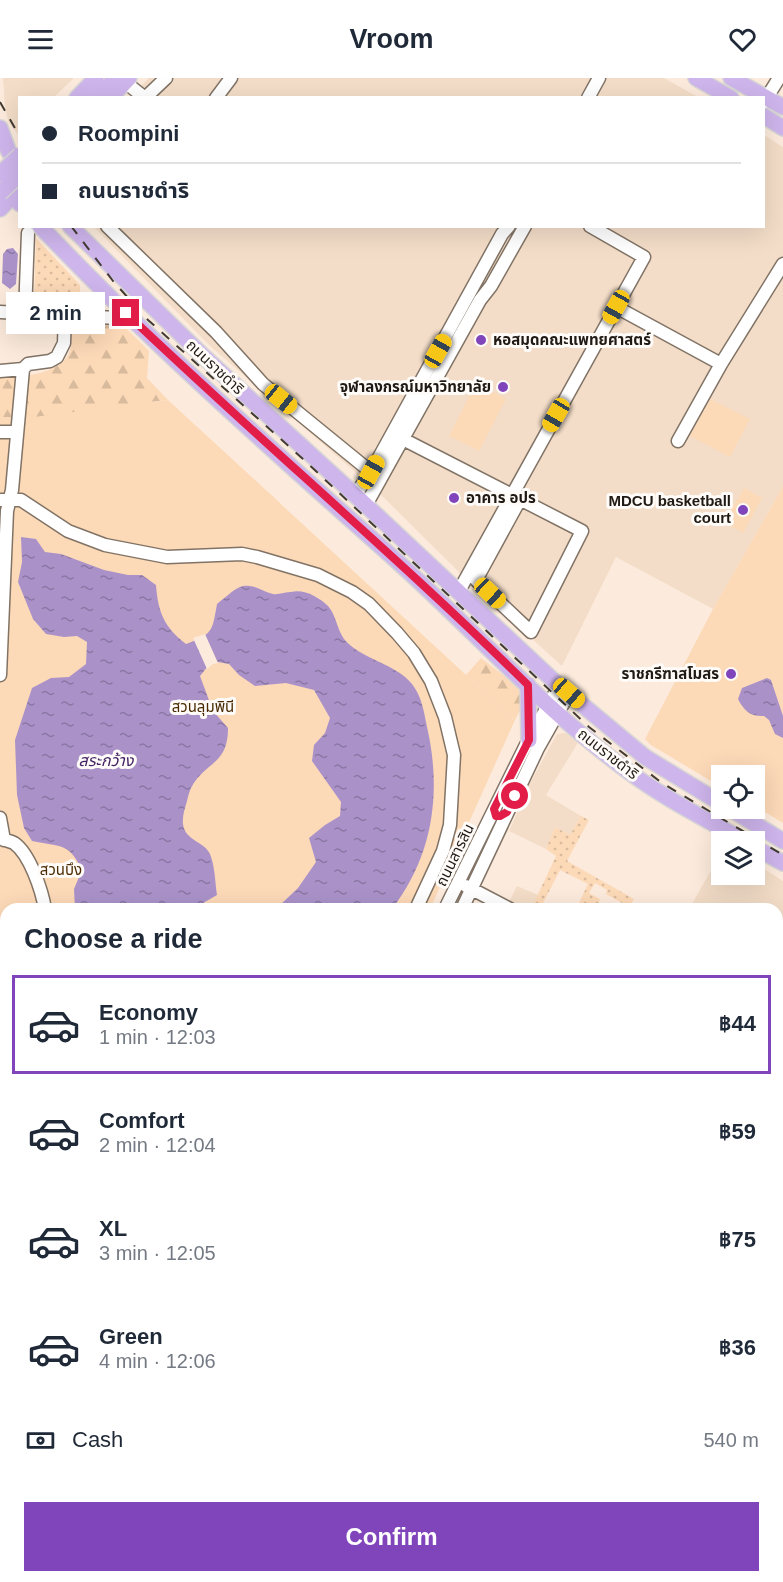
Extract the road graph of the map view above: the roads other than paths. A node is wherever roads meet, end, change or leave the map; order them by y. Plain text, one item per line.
1 (87, 78) edge
2 (96, 78) edge
3 (166, 78) edge
4 (231, 78) edge
5 (599, 78) edge
6 (696, 78) edge
7 (731, 78) edge
8 (779, 78) edge
9 (124, 79) edge
10 (70, 96) edge
11 (79, 96) edge
12 (100, 96) edge
13 (111, 96) edge
14 (143, 96) edge
15 (147, 96) edge
16 (218, 96) edge
17 (589, 96) edge
18 (728, 96) edge
19 (759, 96) edge
20 (765, 100) edge
21 (783, 107) edge
22 (765, 117) edge
23 (0, 128) edge
24 (783, 128) edge
25 (12, 155) edge
26 (0, 174) edge
27 (18, 179) edge
28 (13, 195) edge
29 (0, 209) edge
30 (72, 228) edge
31 (109, 228) edge
32 (507, 228) edge
33 (593, 228) edge
34 (34, 230) edge
35 (521, 232) edge
36 (783, 264) edge
37 (480, 273) junction
38 (494, 280) junction
39 (143, 298) junction
40 (616, 307) junction
41 (0, 312) edge
42 (25, 314) junction
43 (65, 316) junction
44 (122, 316) junction
45 (721, 364) junction
46 (23, 369) junction
47 (0, 371) edge
48 (243, 393) junction
49 (228, 409) junction
50 (0, 432) edge
51 (17, 432) junction
52 (398, 436) junction
53 (678, 441) dead end
54 (385, 471) junction
55 (371, 472) junction
56 (510, 497) junction
57 (5, 499) edge
58 (361, 500) junction
59 (422, 557) junction
60 (409, 572) junction
61 (459, 591) junction
62 (1, 609) edge
63 (0, 675) edge
64 (528, 685) junction
65 (564, 690) junction
66 (553, 709) junction
67 (529, 740) junction
68 (711, 797) edge
69 (494, 809) junction
70 (507, 812) junction
71 (0, 818) edge
72 (747, 819) edge
73 (487, 824) junction
74 (499, 829) junction
75 (727, 831) edge
76 (2, 839) edge
77 (783, 841) edge
78 (765, 853) edge
79 (783, 863) edge
80 (458, 881) junction
81 (471, 888) junction
82 (44, 903) edge
83 (419, 903) edge
84 (449, 903) edge
85 (465, 903) edge
86 (499, 903) edge

1 - 10 main road
2 - 11 main road
3 - 15 street
4 - 16 street
5 - 17 street
6 - 18 main road
7 - 19 main road
8 - 20 street
9 - 12 main road
9 - 13 main road
9 - 14 street
20 - 21 main road
22 - 24 main road
23 - 25 main road
25 - 26 main road, bridge
26 - 28 main road
27 - 28 main road, bridge
28 - 29 main road
30 - 39 main road, ถนนราชดำริ
31 - 55 street
32 - 35 street
32 - 37 street
33 - 40 street
34 - 42 street
34 - 44 main road, ถนนราชดำริ
35 - 38 street
36 - 45 street
37 - 38 street
37 - 52 street
38 - 52 street
39 - 44 main road
39 - 48 main road, ถนนราชดำริ
40 - 45 street
40 - 56 street
41 - 42 street
42 - 43 street
43 - 44 street
43 - 46 street
44 - 49 main road, ถนนราชดำริ
45 - 53 street
46 - 47 street
46 - 51 street
48 - 49 main road
48 - 58 main road, ถนนราชดำริ
49 - 60 main road, ถนนราชดำริ
50 - 51 street
51 - 57 street
52 - 54 street
52 - 55 street
52 - 56 street
54 - 55 street
54 - 58 street
55 - 58 street
56 - 56 street
56 - 61 street
57 - 62 street
57 - 83 street
58 - 59 main road, ถนนราชดำริ
59 - 60 main road
59 - 61 main road, ถนนราชดำริ
60 - 64 main road, ถนนราชดำริ
61 - 65 main road, ถนนราชดำริ
62 - 63 street
64 - 66 main road, ถนนราชดำริ
64 - 67 main road
65 - 66 street, ถนนสารสิน
65 - 68 main road, ถนนราชดำริ
66 - 67 street, ถนนสารสิน
66 - 70 street, ถนนสารสิน
66 - 75 main road, ถนนราชดำริ
67 - 69 street, ถนนสารสิน
69 - 70 street
69 - 73 street, ถนนสารสิน
70 - 74 street, ถนนสารสิน
71 - 76 street
72 - 77 main road
73 - 74 street
73 - 80 street, ถนนสารสิน
74 - 81 street, ถนนสารสิน
76 - 82 street
78 - 79 main road
80 - 81 street
80 - 84 street, ถนนสารสิน
81 - 85 street, ถนนสารสิน
81 - 86 street

